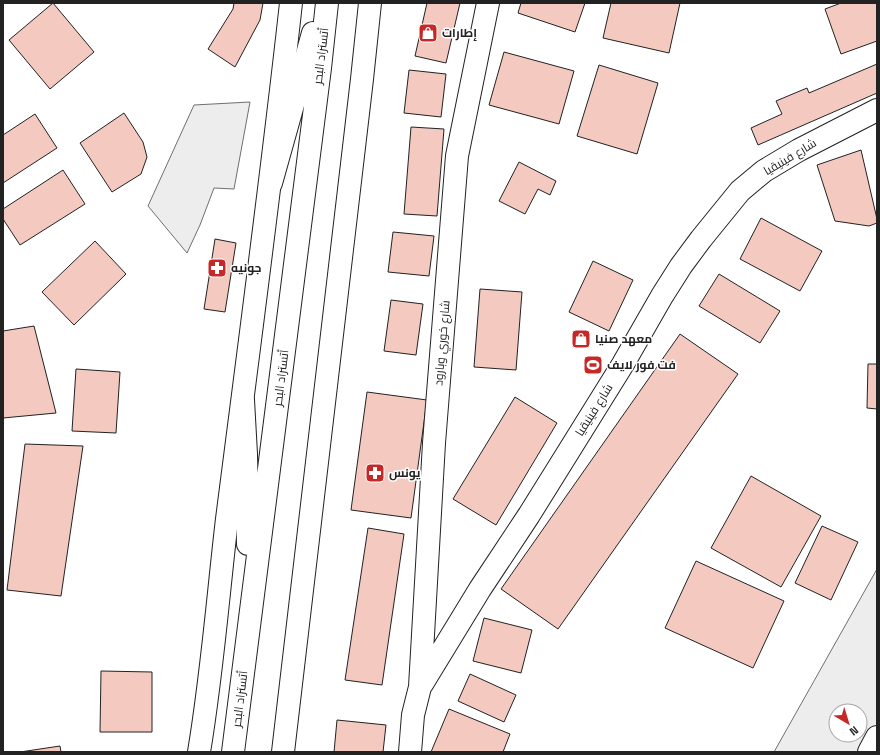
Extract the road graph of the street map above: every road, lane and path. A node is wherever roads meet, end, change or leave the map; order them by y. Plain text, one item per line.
1 (291, 3) edge
2 (321, 3) edge
3 (327, 3) edge
4 (370, 3) edge
5 (488, 3) edge
6 (877, 110) edge
7 (271, 183) junction
8 (243, 400) junction
9 (254, 587) junction
10 (420, 687) junction
11 (877, 738) edge
12 (410, 751) edge
13 (199, 752) edge
14 (233, 752) edge
15 (283, 752) edge
16 (869, 752) edge

1 - 7 main road
2 - 7 main road
3 - 9 main road, أتستراد البحر
4 - 15 main road
5 - 10 main road, شارع خوري وبارود
6 - 10 main road, شارع فينيقيا
7 - 8 main road
8 - 9 main road
8 - 13 main road
9 - 14 main road, أتستراد البحر
10 - 12 main road
11 - 16 main road

